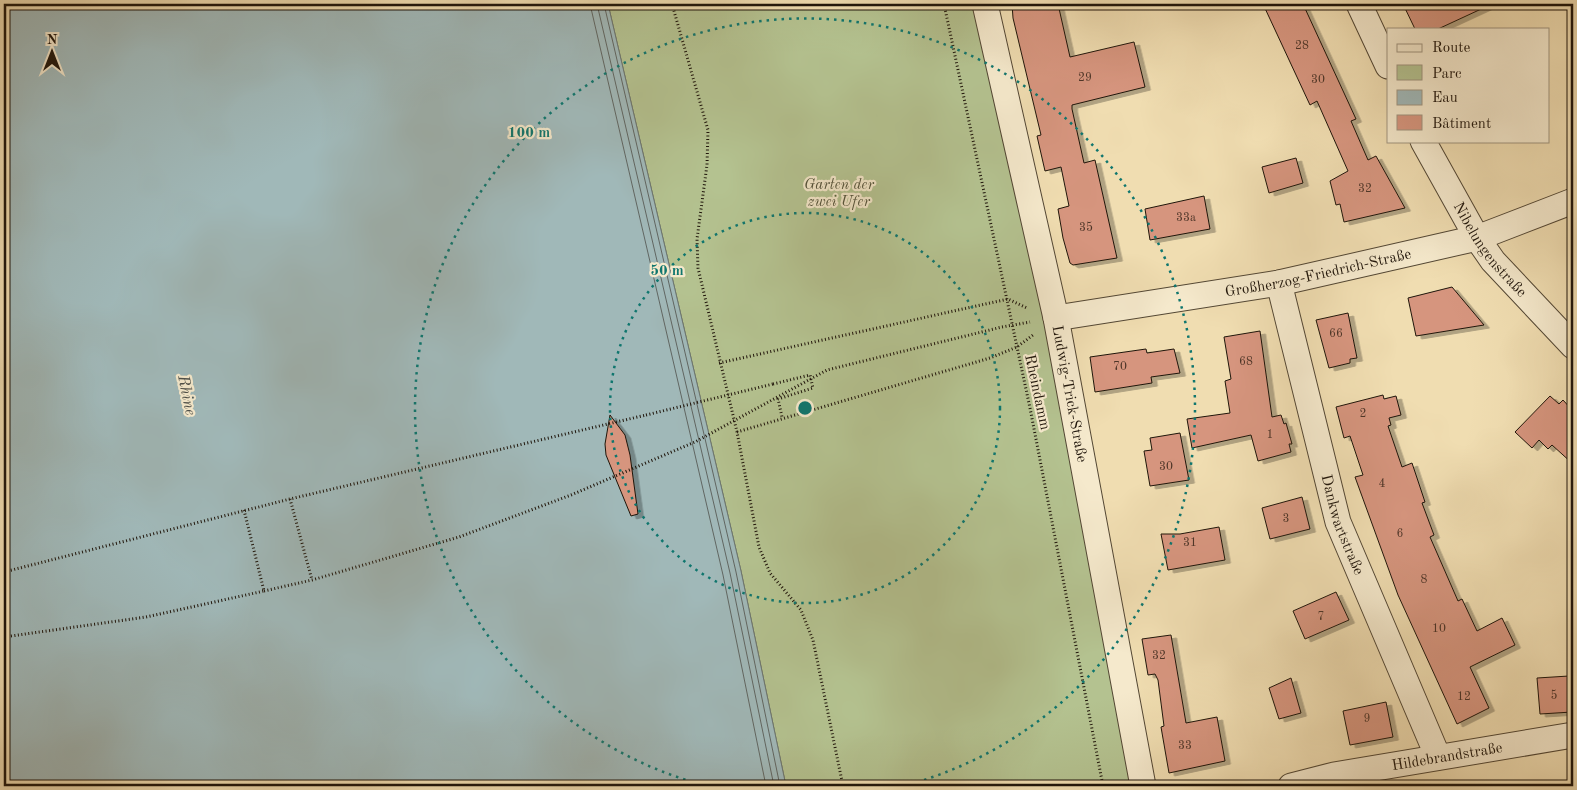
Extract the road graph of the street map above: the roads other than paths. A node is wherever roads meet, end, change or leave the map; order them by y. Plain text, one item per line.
1 (985, 4) edge
2 (1359, 4) edge
3 (1387, 64) edge
4 (1424, 142) edge
5 (1573, 201) edge
6 (1476, 238) junction
7 (1279, 283) junction
8 (1056, 318) junction
9 (1573, 346) edge
10 (1573, 735) edge
11 (1438, 756) junction
12 (1143, 786) edge
13 (1291, 786) edge

1 - 8 street, Ludwig-Trick-Straße
2 - 3 street
4 - 6 street, Nibelungenstraße
5 - 6 street, Großherzog-Friedrich-Straße
6 - 7 street, Großherzog-Friedrich-Straße
6 - 9 street, Nibelungenstraße
7 - 8 street, Großherzog-Friedrich-Straße
7 - 11 street, Dankwartstraße
8 - 12 street, Ludwig-Trick-Straße
10 - 11 street, Hildebrandstraße
11 - 13 street, Hildebrandstraße

